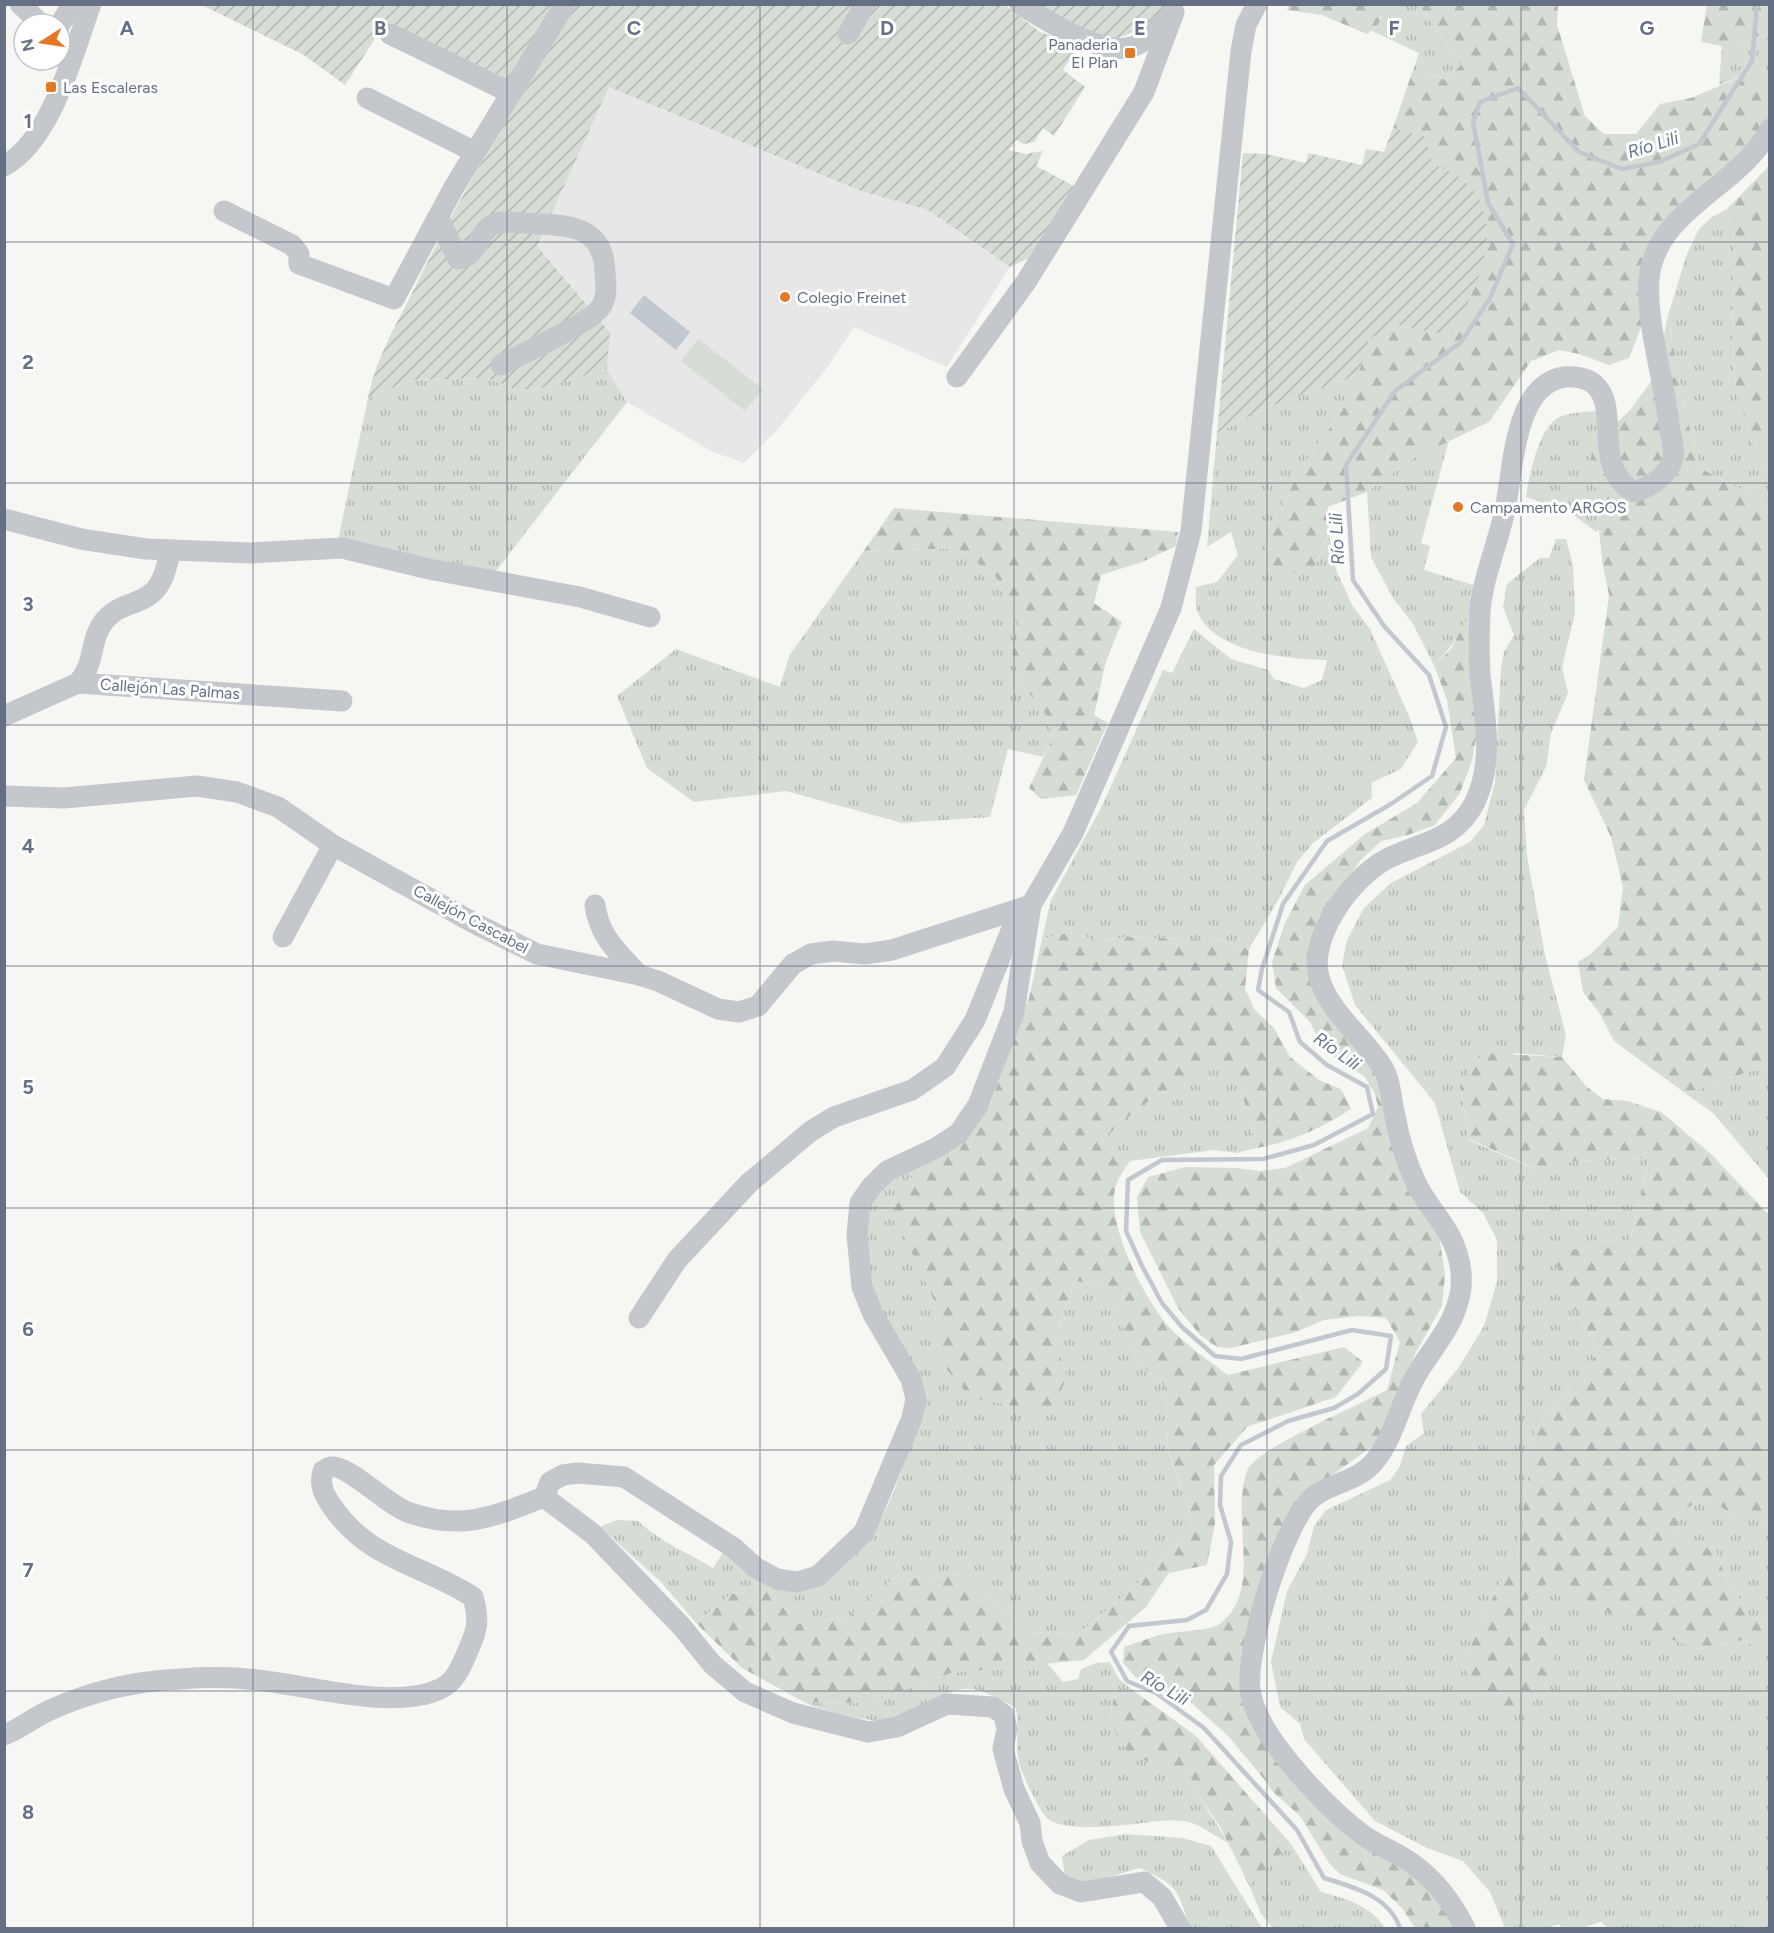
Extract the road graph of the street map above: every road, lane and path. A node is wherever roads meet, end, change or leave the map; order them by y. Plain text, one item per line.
1 (91, 4) edge
2 (565, 4) edge
3 (865, 4) edge
4 (1020, 4) edge
5 (1257, 4) edge
6 (1177, 8) edge
7 (390, 34) dead end
8 (848, 34) dead end
9 (511, 93) junction
10 (367, 98) dead end
11 (1770, 129) edge
12 (475, 152) junction
13 (4, 166) edge
14 (224, 211) dead end
15 (438, 217) junction
16 (501, 365) dead end
17 (957, 377) dead end
18 (4, 519) edge
19 (171, 550) junction
20 (650, 617) dead end
21 (78, 683) junction
22 (342, 701) dead end
23 (4, 716) edge
24 (4, 796) edge
25 (333, 844) junction
26 (595, 906) dead end
27 (1025, 908) junction
28 (284, 937) dead end
29 (639, 975) junction
30 (639, 1318) dead end
31 (544, 1497) junction
32 (4, 1735) edge
33 (1180, 1929) edge
34 (1465, 1929) edge

1 - 13 street
2 - 9 street
3 - 8 street
4 - 6 street
5 - 27 street
6 - 17 street
7 - 9 street
9 - 12 street
10 - 12 street
11 - 34 street
12 - 15 street
14 - 15 street
15 - 16 street
18 - 19 street
19 - 20 street
19 - 21 street
21 - 22 street, Callejón Las Palmas
21 - 23 street, Callejón Las Palmas
24 - 25 street, Callejón Cascabel
25 - 28 street
25 - 29 street, Callejón Cascabel
26 - 29 street
27 - 29 street, Callejón Cascabel
27 - 30 street
27 - 31 street
31 - 32 street
31 - 33 street

